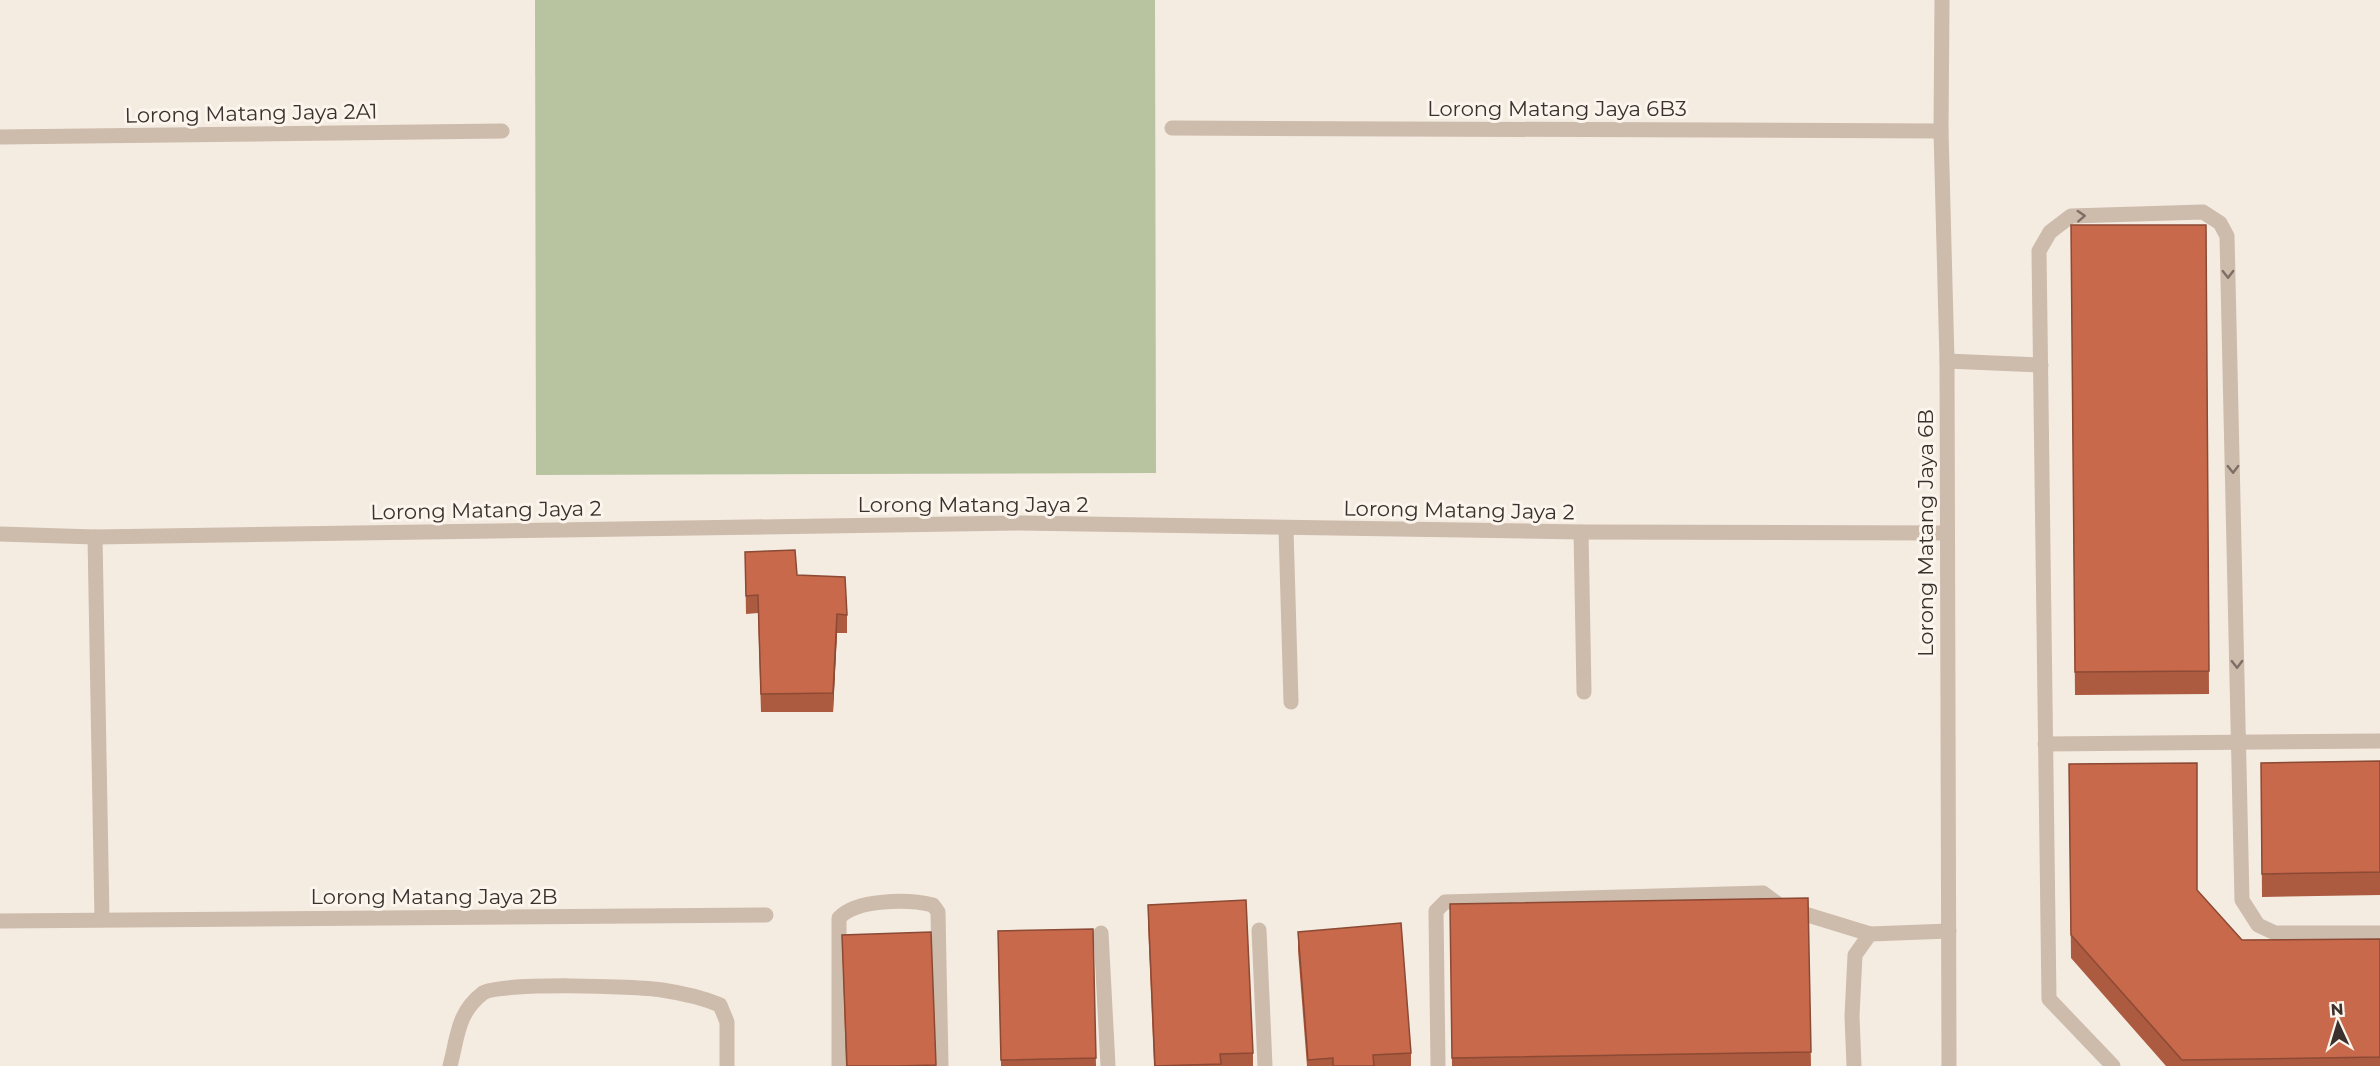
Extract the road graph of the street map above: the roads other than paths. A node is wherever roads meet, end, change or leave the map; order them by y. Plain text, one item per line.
1 (1942, 0) edge
2 (1172, 128) dead end
3 (502, 130) dead end
4 (1941, 131) junction
5 (0, 137) edge
6 (1947, 361) junction
7 (2041, 365) junction
8 (1286, 529) junction
9 (1581, 532) junction
10 (1945, 533) junction
11 (0, 534) edge
12 (95, 537) junction
13 (1584, 692) dead end
14 (1291, 702) dead end
15 (2380, 741) edge
16 (2239, 742) junction
17 (2045, 744) junction
18 (766, 915) dead end
19 (102, 919) junction
20 (0, 921) edge
21 (1259, 930) dead end
22 (1948, 931) junction
23 (1101, 933) dead end
24 (2380, 933) edge
25 (1869, 934) junction
26 (450, 1066) edge
27 (727, 1066) edge
28 (839, 1066) edge
29 (941, 1066) edge
30 (1108, 1066) edge
31 (1265, 1066) edge
32 (1438, 1066) edge
33 (1854, 1066) edge
34 (1949, 1066) edge
35 (2113, 1066) edge

1 - 4 street, Lorong Matang Jaya 6B
2 - 4 street, Lorong Matang Jaya 6B3
3 - 5 street, Lorong Matang Jaya 2A1
4 - 6 street, Lorong Matang Jaya 6B
6 - 7 street
6 - 10 street, Lorong Matang Jaya 6B
7 -> 16 street
7 - 17 street
8 - 9 street, Lorong Matang Jaya 2
8 - 12 street, Lorong Matang Jaya 2
8 - 14 street
9 - 10 street, Lorong Matang Jaya 2
9 - 13 street
10 - 22 street, Lorong Matang Jaya 6B
11 - 12 street, Lorong Matang Jaya 2
12 - 19 street
15 - 16 street
16 - 17 street
16 - 24 street
17 - 35 street
18 - 19 street, Lorong Matang Jaya 2B
19 - 20 street, Lorong Matang Jaya 2B
21 - 31 street
22 - 25 street
22 - 34 street, Lorong Matang Jaya 6B
23 - 30 street
25 - 32 street
25 - 33 street
26 - 27 street
28 - 29 street

